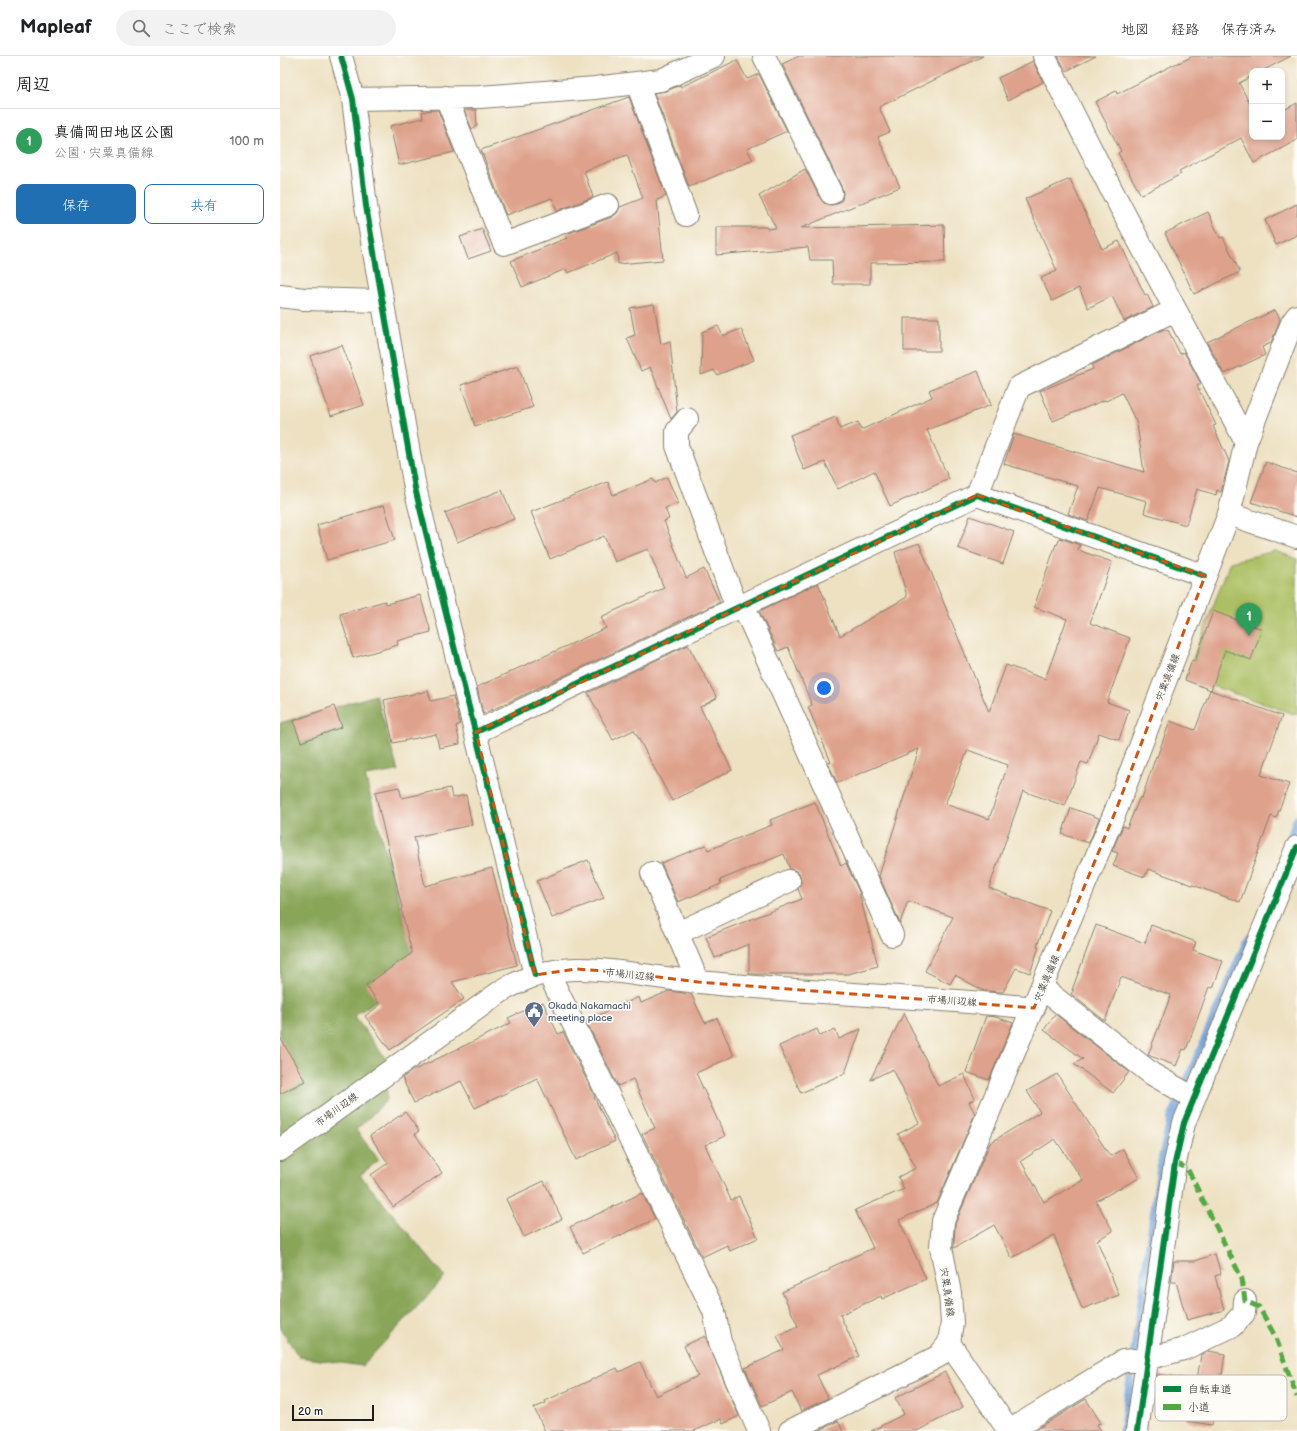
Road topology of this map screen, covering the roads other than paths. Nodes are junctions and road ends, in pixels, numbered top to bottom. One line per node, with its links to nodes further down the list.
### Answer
1 (341, 56): 7 (street)
2 (714, 56): 5 (street)
3 (764, 56): 8 (street)
4 (1044, 56): 13 (street)
5 (637, 83): 6 (street); 10 (street)
6 (446, 97): 7 (street); 9 (street)
7 (353, 99): 12 (street)
8 (831, 193)
9 (608, 205)
10 (686, 215)
11 (280, 296): 12 (street)
12 (382, 301): 22 (street)
13 (1175, 310): 16 (street); 17 (street)
14 (1297, 316): 16 (street, 宍粟真備線)
15 (687, 419): 21 (street)
16 (1246, 442): 18 (street, 宍粟真備線)
17 (977, 495): 20 (street); 21 (street)
18 (1229, 514): 19 (street); 20 (street, 宍粟真備線)
19 (1297, 537)
20 (1205, 576): 30 (street, 宍粟真備線)
21 (740, 606): 22 (street); 27 (street)
22 (476, 732): 28 (street)
23 (1297, 847): 32 (street)
24 (652, 873): 26 (street)
25 (789, 881): 26 (street)
26 (678, 933): 29 (street)
27 (892, 935)
28 (541, 973): 29 (street, 市場川辺線); 33 (street, 市場川辺線); 37 (street)
29 (698, 982): 31 (street, 市場川辺線)
30 (1042, 988): 31 (street, 宍粟真備線); 32 (street)
31 (1034, 1008): 35 (street, 宍粟真備線)
32 (1187, 1094): 36 (street)
33 (280, 1150)
34 (1245, 1300): 36 (street)
35 (949, 1343): 38 (street); 39 (street)
36 (1137, 1360): 39 (street); 40 (street)
37 (759, 1431)
38 (790, 1431)
39 (1009, 1431)
40 (1137, 1431)

